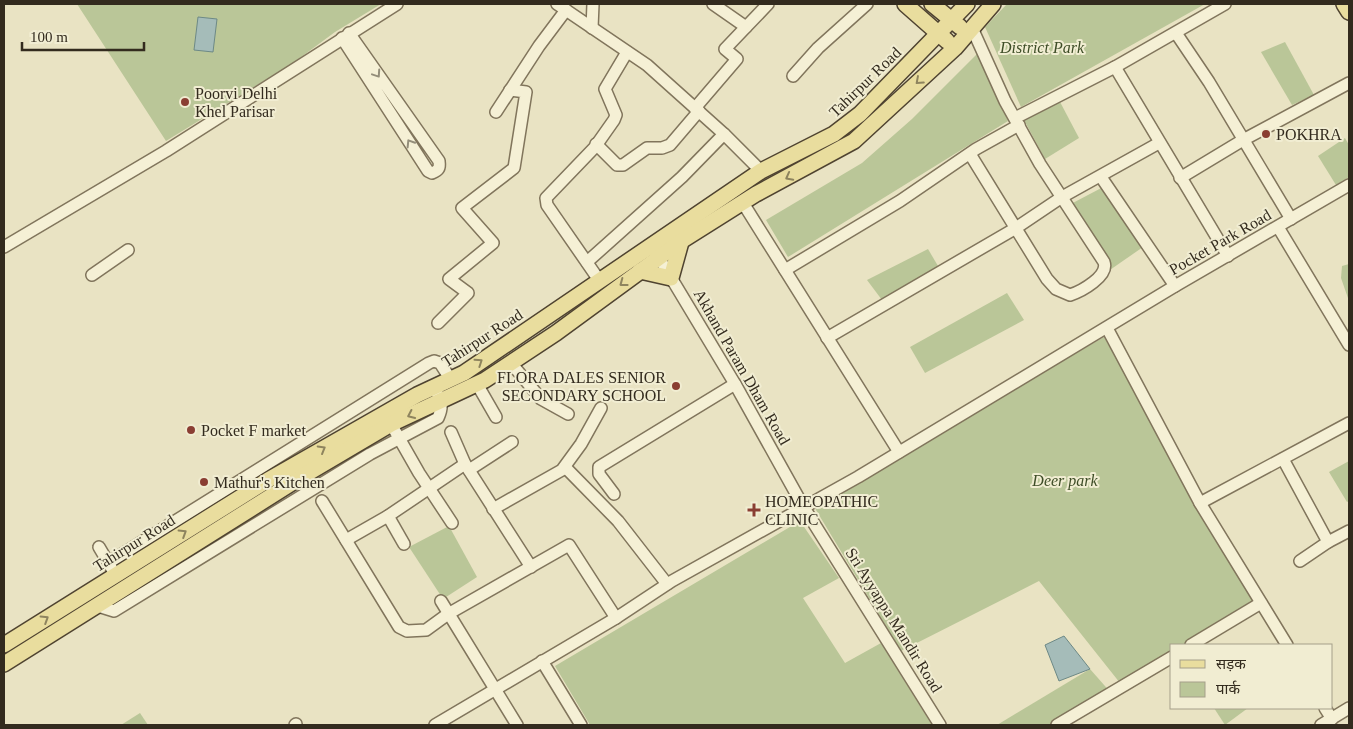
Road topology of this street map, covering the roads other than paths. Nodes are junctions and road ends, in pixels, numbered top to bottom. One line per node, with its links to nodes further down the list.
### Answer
1 (397, 4): 22 (street)
2 (593, 4): 18 (street)
3 (713, 4): 17 (street)
4 (768, 4): 17 (street)
5 (867, 4): 26 (street)
6 (905, 4): 21 (main road)
7 (932, 4): 16 (main road)
8 (940, 4): 9 (main road)
9 (944, 4)
10 (967, 4): 16 (main road, Tahirpur Road)
11 (993, 4): 19 (main road, Tahirpur Road)
12 (1225, 4): 20 (street)
13 (1344, 4): 15 (main road)
14 (562, 7): 18 (street); 28 (street)
15 (1349, 12)
16 (952, 21): 19 (main road); 21 (main road, Tahirpur Road)
17 (746, 27): 29 (street)
18 (592, 28): 24 (street)
19 (970, 30): 23 (main road, Tahirpur Road); 31 (street)
20 (1176, 33): 25 (street); 33 (street)
21 (939, 34): 23 (main road); 37 (main road, Tahirpur Road)
22 (346, 36): 22 (street, one-way to 22); 47 (street)
23 (955, 48): 42 (main road, Tahirpur Road, one-way to 42)
24 (627, 52): 29 (street); 35 (street)
25 (1115, 67): 31 (street); 34 (street)
26 (794, 76)
27 (1349, 83): 33 (street)
28 (510, 90): 30 (street); 58 (street)
29 (697, 110): 32 (street); 35 (street)
30 (496, 112)
31 (1017, 121): 36 (street); 41 (street)
32 (724, 134): 37 (street); 51 (street)
33 (1243, 140): 39 (street); 43 (street)
34 (1159, 143): 38 (street); 39 (street)
35 (596, 144): 51 (street)
36 (970, 154): 45 (street); 52 (street)
37 (761, 171): 49 (main road, Tahirpur Road)
38 (1101, 177): 41 (street); 57 (street)
39 (1180, 178): 50 (street)
40 (1348, 187): 43 (street, Pocket Park Road)
41 (1062, 197): 45 (street); 45 (street)
42 (743, 203): 46 (main road, Tahirpur Road); 52 (street)
43 (1291, 219): 44 (street, Pocket Park Road)
44 (1278, 227): 50 (street, Pocket Park Road); 61 (street)
45 (1016, 228): 60 (street)
46 (681, 242): 49 (main road, Tahirpur Road); 55 (main road)
47 (4, 247)
48 (128, 250): 54 (street)
49 (655, 251): 53 (main road, Tahirpur Road); 55 (street, Akhand Param Dham Road); 56 (main road, Tahirpur Road)
50 (1228, 256): 57 (street, Pocket Park Road)
51 (587, 262): 56 (street)
52 (785, 270): 60 (street)
53 (640, 271): 55 (main road); 62 (main road, Tahirpur Road, one-way to 62)
54 (92, 276)
55 (672, 278): 65 (street, Akhand Param Dham Road)
56 (599, 280): 63 (main road, Tahirpur Road, one-way to 56)
57 (1175, 286): 59 (street, Pocket Park Road)
58 (438, 323)
59 (1107, 328): 75 (street, Pocket Park Road); 82 (street)
60 (827, 338): 75 (street)
61 (1349, 346)
62 (511, 363): 64 (main road, Tahirpur Road); 68 (street)
63 (451, 380): 66 (main road, Tahirpur Road); 95 (street)
64 (477, 384): 66 (main road, Tahirpur Road); 69 (street)
65 (735, 384): 80 (street); 83 (street, Akhand Param Dham Road)
66 (438, 394): 71 (main road, Tahirpur Road, one-way to 71); 73 (street); 84 (main road, Tahirpur Road, one-way to 66)
67 (600, 408): 78 (street)
68 (568, 414)
69 (496, 417)
70 (1349, 423): 76 (street)
71 (391, 424): 73 (street); 84 (main road, Tahirpur Road)
72 (451, 432): 77 (street)
73 (399, 438): 79 (street); 96 (street)
74 (512, 442): 77 (street)
75 (899, 452): 83 (street, Pocket Park Road)
76 (1283, 459): 82 (street); 90 (street)
77 (467, 467): 79 (street); 85 (street)
78 (565, 467): 85 (street); 97 (street)
79 (430, 489): 86 (street); 87 (street)
80 (614, 494)
81 (322, 501): 89 (street)
82 (1200, 503): 100 (street)
83 (803, 506): 97 (street, Pocket Park Road); 117 (street, Sri Ayyappa Mandir Road)
84 (238, 508): 95 (main road, Tahirpur Road, one-way to 84); 96 (main road, Tahirpur Road)
85 (494, 509): 94 (street)
86 (388, 516): 89 (street); 91 (street)
87 (452, 523)
88 (1349, 531): 90 (street)
89 (346, 540): 102 (street)
90 (1328, 542): 93 (street)
91 (404, 544)
92 (99, 547): 95 (street)
93 (1300, 561)
94 (531, 566): 102 (street); 103 (street)
95 (112, 569): 98 (street); 106 (main road, Tahirpur Road, one-way to 95)
96 (153, 579): 98 (main road, Tahirpur Road); 101 (street)
97 (667, 584): 103 (street, Pocket Park Road)
98 (124, 590): 101 (main road, Tahirpur Road)
99 (441, 601): 102 (street)
100 (1261, 603): 104 (street); 105 (street)
101 (98, 606): 109 (main road, Tahirpur Road)
102 (448, 614): 110 (street)
103 (616, 618): 108 (street, Pocket Park Road)
104 (1193, 644)
105 (1286, 644)
106 (4, 645)
107 (1170, 658): 118 (street)
108 (542, 661): 110 (street, Pocket Park Road); 116 (street)
109 (4, 664)
110 (496, 689): 114 (street, Pocket Park Road); 115 (street)
111 (1349, 708): 113 (street)
112 (1326, 709): 113 (street)
113 (1332, 719): 119 (street)
114 (435, 725)
115 (517, 725)
116 (582, 725)
117 (940, 725)
118 (1057, 725)
119 (1320, 725)

